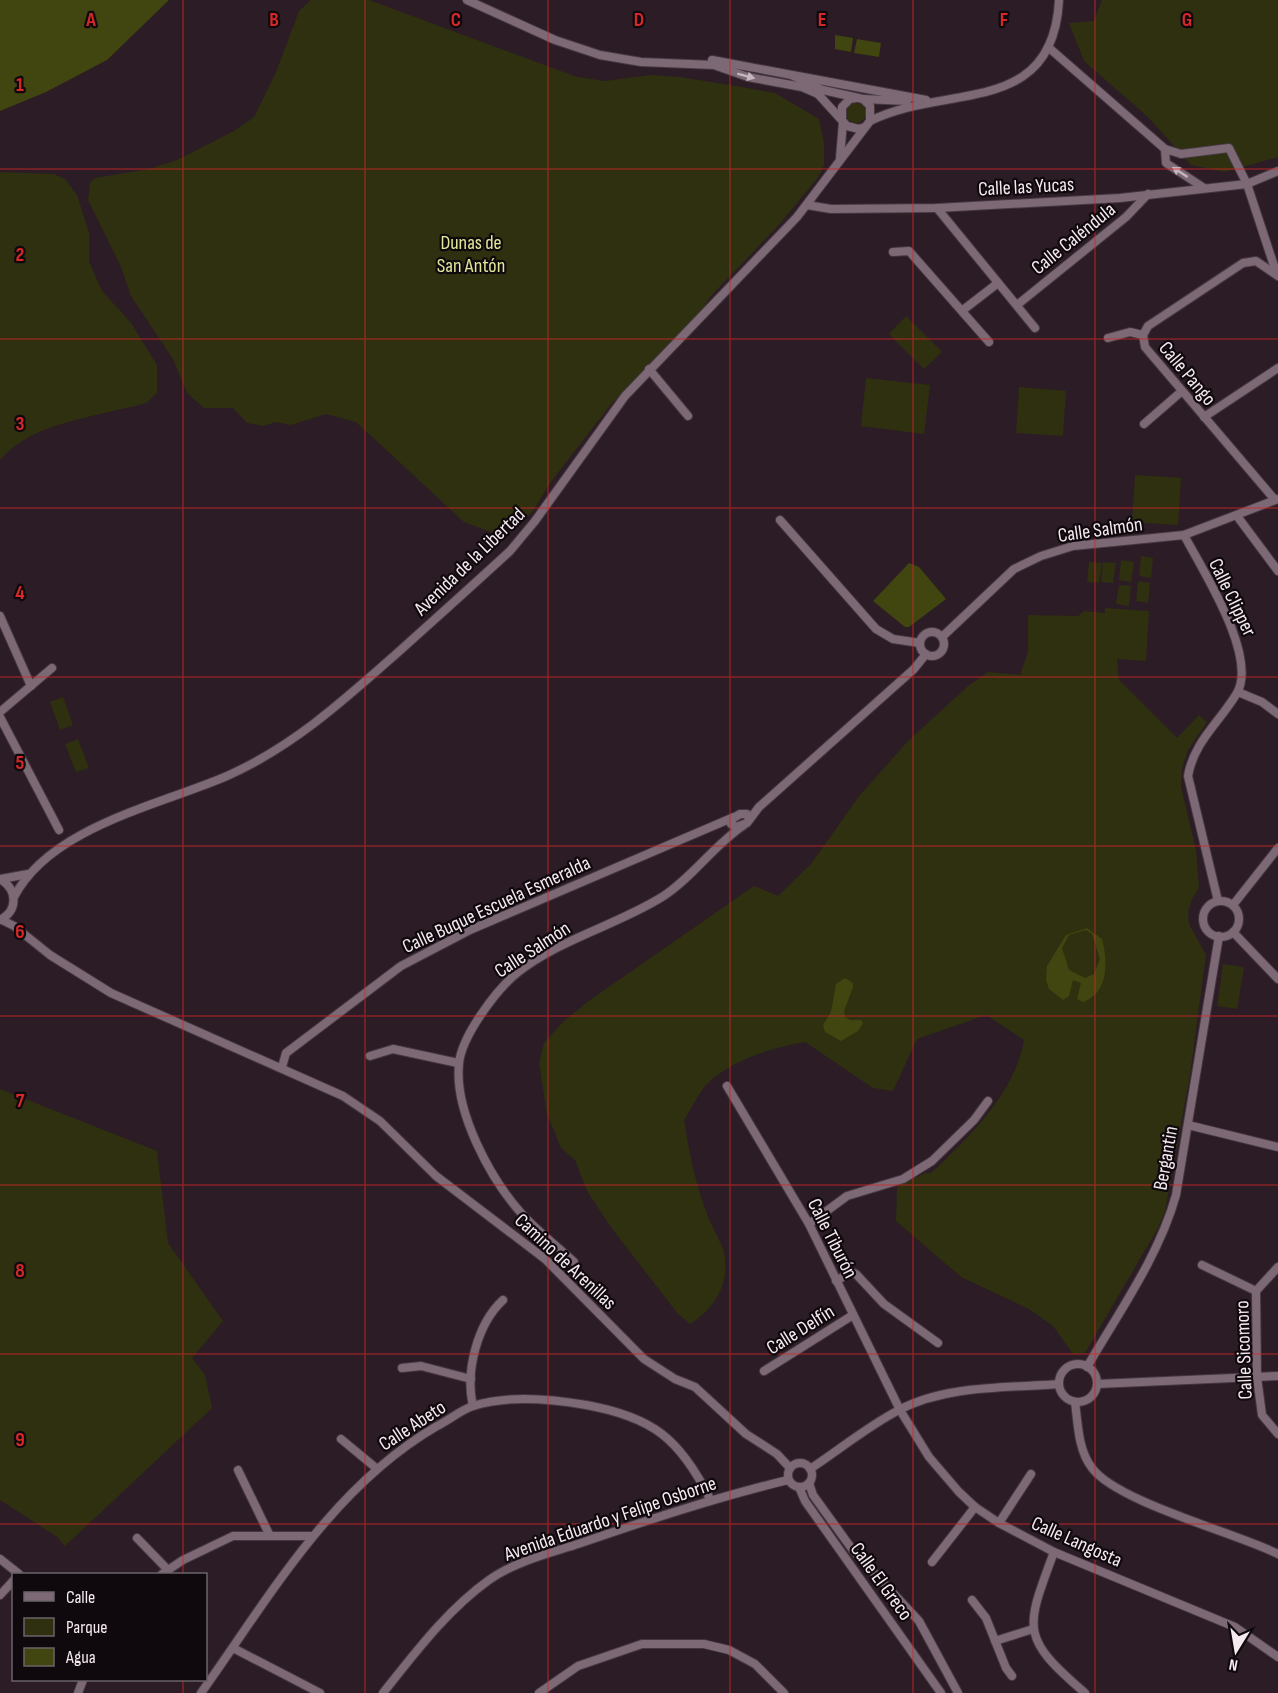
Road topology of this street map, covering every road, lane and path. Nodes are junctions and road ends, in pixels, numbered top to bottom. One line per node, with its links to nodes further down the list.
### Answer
1 (467, 0): 4 (street)
2 (1059, 0): 3 (street)
3 (1048, 47): 8 (street); 11 (street)
4 (689, 62): 5 (street); 9 (street, one-way to 9)
5 (793, 76): 6 (street); 7 (street)
6 (860, 99): 7 (street); 9 (street); 10 (street)
7 (919, 99): 8 (street)
8 (933, 100): 10 (street)
9 (842, 120): 10 (street); 12 (street)
10 (867, 124): 12 (street, Avenida de la Libertad)
11 (1165, 149): 14 (street); 15 (street, one-way to 11)
12 (840, 158): 17 (street, Avenida de la Libertad)
13 (1278, 171): 14 (street, Calle las Yucas)
14 (1247, 184): 15 (street, Calle las Yucas); 20 (street)
15 (1206, 189): 16 (street, Calle las Yucas)
16 (1148, 194): 18 (street, Calle las Yucas); 22 (street, Calle Caléndula)
17 (807, 205): 18 (street, Calle las Yucas); 29 (street, Avenida de la Libertad)
18 (937, 207): 21 (street)
19 (893, 252): 23 (street)
20 (1277, 275): 25 (street, Calle Pango)
21 (998, 283): 22 (street); 23 (street)
22 (1017, 305): 24 (street)
23 (963, 310): 27 (street)
24 (1035, 328)
25 (1143, 335): 26 (street); 30 (street, Calle Pango)
26 (1108, 338)
27 (989, 342)
28 (1278, 368): 32 (street)
29 (649, 369): 31 (street); 55 (street, Avenida de la Libertad)
30 (1182, 391): 32 (street, Calle Pango); 33 (street)
31 (688, 416)
32 (1204, 417): 34 (street, Calle Pango)
33 (1144, 424)
34 (1276, 499): 35 (street)
35 (1236, 516): 37 (street); 38 (street)
36 (780, 520): 41 (street)
37 (1184, 535): 40 (street, Calle Salmón); 45 (street, Calle Clipper)
38 (1278, 571)
39 (0, 615): 44 (street)
40 (942, 637): 41 (street); 42 (street)
41 (920, 643): 42 (street)
42 (926, 654): 49 (street)
43 (52, 668): 44 (street)
44 (31, 686): 46 (street)
45 (1238, 692): 47 (street); 58 (street, Calle Clipper)
46 (0, 712)
47 (1278, 714)
48 (0, 717): 52 (street)
49 (759, 807): 50 (street, Calle Buque Escuela Esmeralda); 51 (street, Calle Salmón)
50 (734, 819): 51 (street); 51 (street); 53 (street); 66 (street, Calle Buque Escuela Esmeralda)
51 (746, 822): 53 (street, Calle Salmón)
52 (59, 830)
53 (728, 836): 65 (street, Calle Salmón)
54 (1278, 848): 59 (street)
55 (29, 874): 56 (street, Avenida de la Libertad); 57 (street, Avenida de la Libertad)
56 (0, 879): 57 (street)
57 (14, 897): 60 (street, Avenida de la Libertad)
58 (1218, 901): 59 (street); 62 (street)
59 (1233, 905): 61 (street)
60 (3, 918): 66 (street, Camino de Arenillas)
61 (1233, 932): 62 (street); 63 (street)
62 (1219, 936): 69 (street, Bergantin)
63 (1278, 979)
64 (370, 1056): 65 (street)
65 (458, 1063): 72 (street)
66 (282, 1067): 94 (street, Camino de Arenillas)
67 (728, 1086): 71 (street, Calle Tiburón)
68 (988, 1101): 71 (street)
69 (1188, 1125): 70 (street); 80 (street, Bergantin)
70 (1278, 1147)
71 (809, 1224): 75 (street, Calle Tiburón)
72 (574, 1262)
73 (1202, 1265): 76 (street)
74 (1278, 1267): 76 (street, Calle Sicomoro)
75 (836, 1281): 78 (street, Calle Tiburón); 79 (street)
76 (1257, 1291): 84 (street, Calle Sicomoro)
77 (503, 1300): 85 (street)
78 (853, 1315): 82 (street, Calle Delfín); 90 (street, Calle Tiburón)
79 (938, 1343)
80 (1087, 1367): 86 (street); 87 (street)
81 (402, 1368): 85 (street)
82 (764, 1371)
83 (1278, 1376): 84 (street)
84 (1257, 1377): 87 (street); 91 (street, Calle Sicomoro)
85 (471, 1379): 89 (street)
86 (1059, 1384): 88 (street); 90 (street)
87 (1097, 1384): 88 (street)
88 (1075, 1402): 108 (street)
89 (473, 1406): 93 (street, Calle Abeto); 101 (street, Calle Abeto)
90 (900, 1410): 95 (street); 102 (street, Calle Langosta)
91 (1278, 1434)
92 (341, 1439): 93 (street)
93 (376, 1468): 105 (street, Calle Abeto)
94 (790, 1468): 95 (street); 98 (street)
95 (810, 1469): 99 (street)
96 (238, 1470): 104 (street)
97 (1031, 1474): 103 (street)
98 (789, 1480): 100 (street); 101 (street, Avenida Eduardo y Felipe Osborne)
99 (809, 1483): 100 (street); 127 (street)
100 (799, 1487): 126 (street, Calle El Greco)
101 (710, 1499): 123 (street, Avenida Eduardo y Felipe Osborne)
102 (975, 1508): 103 (street, Calle Langosta); 110 (street)
103 (999, 1523): 107 (street, Calle Langosta)
104 (269, 1534): 105 (street); 111 (street)
105 (312, 1536): 118 (street, Calle Abeto)
106 (137, 1538): 111 (street)
107 (1054, 1552): 116 (street); 119 (street, Calle Langosta)
108 (1278, 1554)
109 (0, 1559): 112 (street)
110 (932, 1562)
111 (165, 1572)
112 (18, 1573)
113 (12, 1582): 114 (street)
114 (0, 1595)
115 (972, 1600): 117 (street)
116 (1033, 1629): 117 (street); 128 (street)
117 (995, 1641): 120 (street)
118 (233, 1648): 121 (street, Calle Abeto); 122 (street)
119 (1278, 1656)
120 (1012, 1676)
121 (201, 1693)
122 (320, 1693)
123 (383, 1693)
124 (539, 1693): 125 (street)
125 (784, 1693)
126 (941, 1693)
127 (958, 1693)
128 (1085, 1693)

